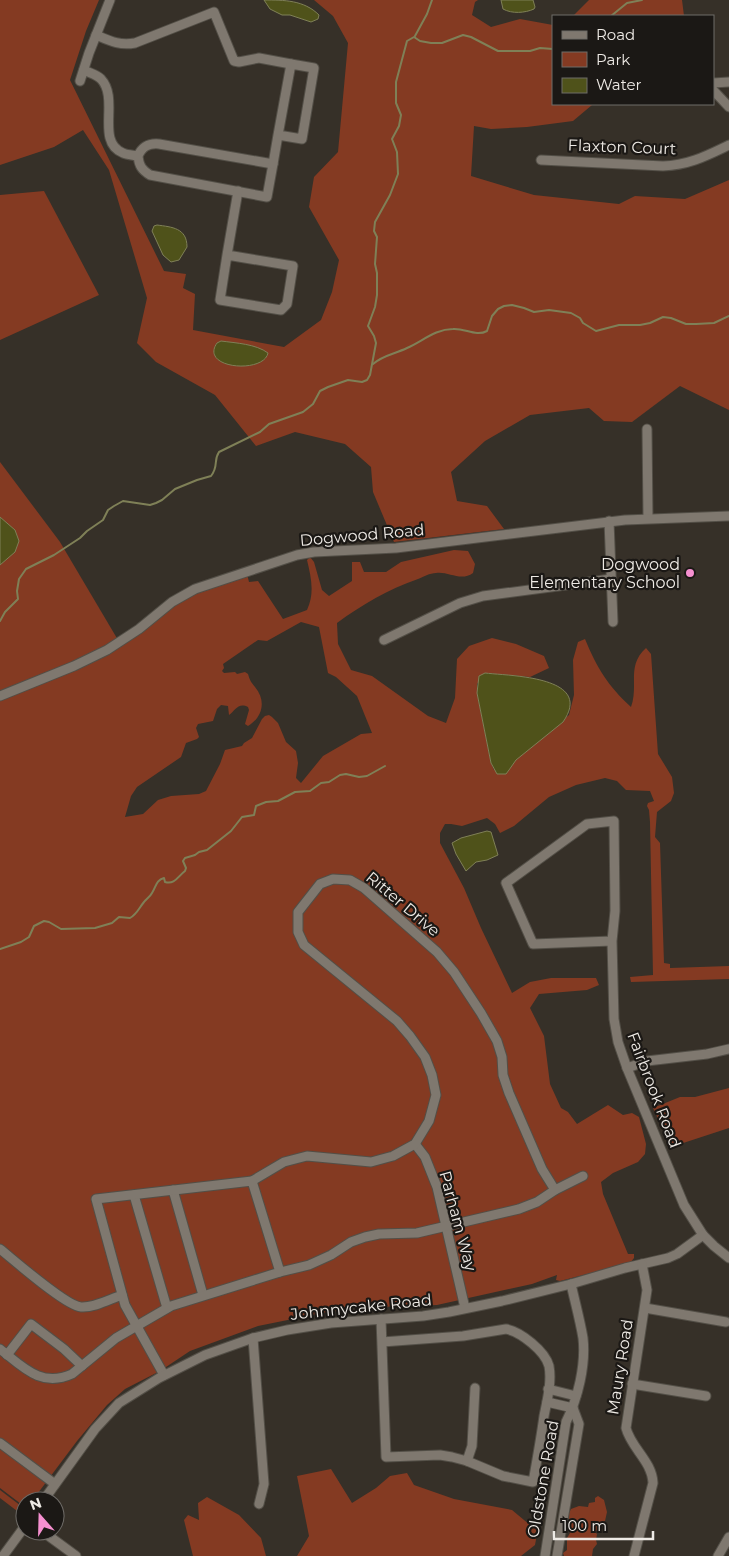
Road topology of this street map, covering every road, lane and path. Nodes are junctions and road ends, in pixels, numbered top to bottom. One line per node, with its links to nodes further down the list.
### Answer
1 (110, 0): 2 (street)
2 (96, 35): 3 (street); 4 (street)
3 (291, 64): 10 (street); 10 (street)
4 (84, 70): 5 (street); 12 (street)
5 (80, 81)
6 (729, 82): 7 (street)
7 (714, 83)
8 (714, 91): 9 (street)
9 (729, 107)
10 (278, 134): 14 (street)
11 (729, 145): 13 (street, Flaxton Court)
12 (138, 156): 14 (street); 15 (street)
13 (541, 160)
14 (273, 164): 15 (street)
15 (238, 192): 16 (street)
16 (227, 255): 16 (street)
17 (646, 429): 19 (street)
18 (729, 516): 19 (street, Dogwood Road)
19 (648, 518): 20 (street, Dogwood Road)
20 (609, 521): 21 (street); 24 (street, Dogwood Road)
21 (611, 579): 22 (street); 23 (street)
22 (613, 622)
23 (384, 640)
24 (0, 696)
25 (612, 941): 25 (street, Fairbrook Road); 27 (street, Fairbrook Road)
26 (729, 1049): 27 (street)
27 (627, 1068): 35 (street, Fairbrook Road)
28 (415, 1144): 30 (street); 32 (street, Ritter Drive); 34 (street, Parham Way)
29 (583, 1176): 32 (street)
30 (252, 1181): 31 (street); 39 (street)
31 (173, 1190): 33 (street); 42 (street)
32 (555, 1190): 34 (street)
33 (134, 1195): 41 (street); 43 (street)
34 (446, 1227): 39 (street); 44 (street, Parham Way)
35 (703, 1235): 37 (street, Fairbrook Road); 38 (street, Johnnycake Road)
36 (0, 1250): 41 (street)
37 (729, 1258)
38 (642, 1264): 40 (street, Johnnycake Road); 45 (street, Maury Road)
39 (280, 1272): 42 (street)
40 (571, 1284): 44 (street, Johnnycake Road); 57 (street, Oldstone Road)
41 (122, 1294): 48 (street)
42 (203, 1295): 43 (street)
43 (167, 1308): 48 (street)
44 (465, 1308): 46 (street, Johnnycake Road)
45 (645, 1308): 47 (street); 54 (street, Maury Road)
46 (381, 1319): 49 (street, Johnnycake Road); 50 (street)
47 (726, 1322)
48 (137, 1327): 52 (street); 53 (street)
49 (254, 1338): 53 (street, Johnnycake Road); 65 (street)
50 (382, 1342): 56 (street); 62 (street)
51 (3, 1352): 52 (street); 52 (street)
52 (82, 1366)
53 (164, 1375): 63 (street, Johnnycake Road)
54 (632, 1384): 58 (street); 73 (street, Maury Road)
55 (476, 1388): 62 (street)
56 (548, 1389): 57 (street); 59 (street)
57 (576, 1396): 60 (street, Oldstone Road)
58 (706, 1396)
59 (547, 1402): 60 (street); 62 (street)
60 (573, 1408): 71 (street, Oldstone Road); 72 (street, Oldstone Road)
61 (0, 1443): 63 (street)
62 (467, 1461)
63 (55, 1484): 64 (street, Johnnycake Road)
64 (50, 1491)
65 (258, 1504)
66 (729, 1537): 74 (street)
67 (15, 1540): 69 (street)
68 (56, 1541): 70 (street)
69 (3, 1556)
70 (76, 1556)
71 (545, 1556)
72 (557, 1556)
73 (634, 1556)
74 (718, 1556)

